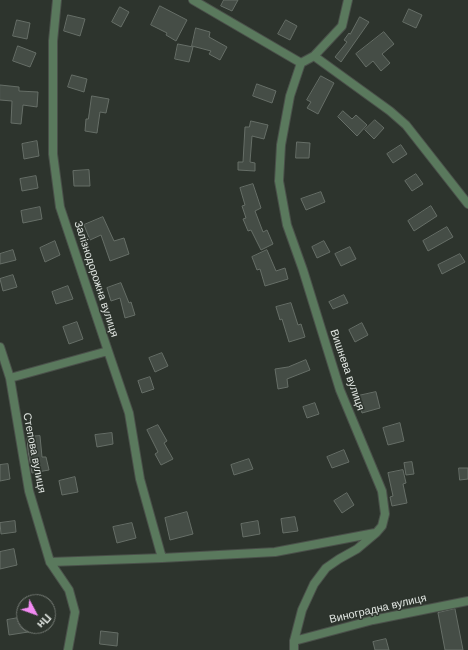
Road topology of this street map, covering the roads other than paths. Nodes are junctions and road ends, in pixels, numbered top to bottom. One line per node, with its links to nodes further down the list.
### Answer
1 (57, 0): 8 (street, Залізнодорожна вулиця)
2 (192, 0): 5 (street)
3 (348, 0): 4 (street)
4 (314, 56): 5 (street); 6 (street)
5 (301, 63): 10 (street, Вишнева вулиця)
6 (468, 204)
7 (0, 347): 9 (street, Степова вулиця)
8 (108, 351): 9 (street); 11 (street, Залізнодорожна вулиця)
9 (10, 378): 12 (street, Степова вулиця)
10 (376, 533): 11 (street); 14 (street, Вишнева вулиця)
11 (162, 558): 12 (street)
12 (50, 562): 15 (street)
13 (468, 600): 14 (street, Виноградна вулиця)
14 (294, 640): 16 (street, Вишнева вулиця)
15 (68, 650)
16 (294, 650)

